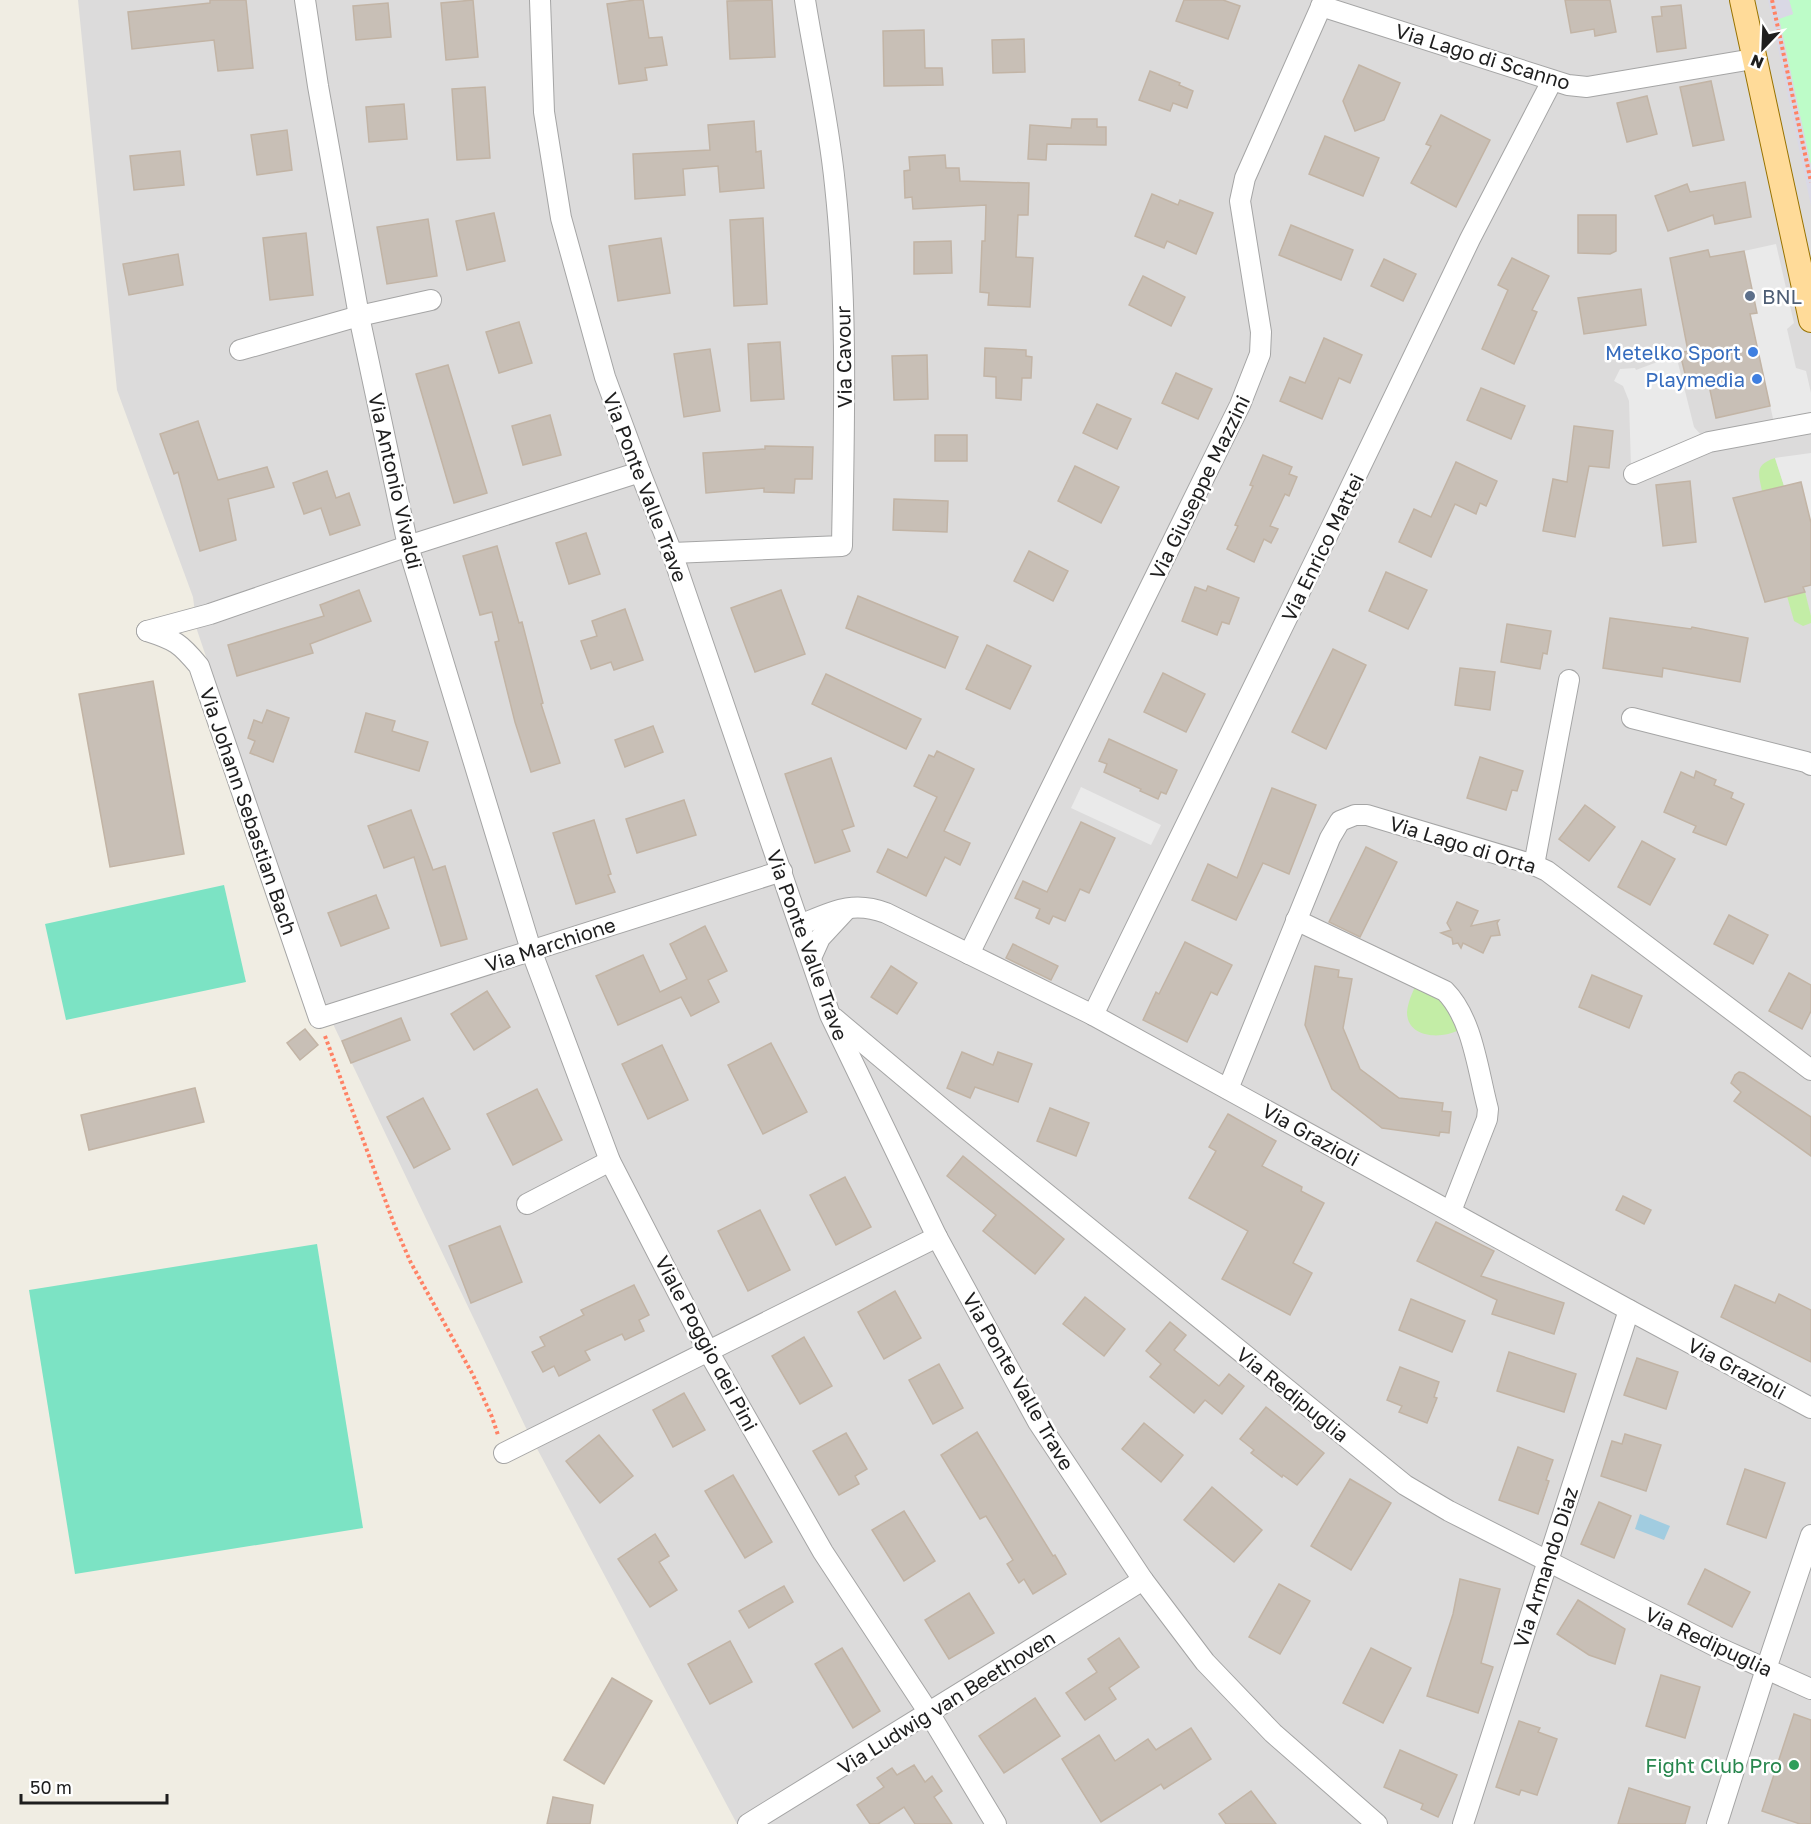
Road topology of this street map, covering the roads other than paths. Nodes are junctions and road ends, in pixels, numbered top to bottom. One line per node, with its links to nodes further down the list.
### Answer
1 (305, 0): 10 (street, Via Antonio Vivaldi)
2 (540, 0): 14 (street, Via Ponte Valle Trave)
3 (805, 0): 17 (street, Via Cavour)
4 (1742, 0): 6 (main road)
5 (1322, 3): 7 (street, Via Lago di Scanno); 27 (street, Via Giuseppe Mazzini)
6 (1753, 59): 7 (street, Via Lago di Scanno); 8 (main road)
7 (1552, 81): 30 (street, Via Enrico Mattei)
8 (1804, 255): 11 (main road)
9 (431, 300): 10 (street)
10 (359, 316): 12 (street); 16 (street, Via Antonio Vivaldi)
11 (1811, 320)
12 (240, 350)
13 (1811, 423): 15 (street)
14 (640, 472): 16 (street); 17 (street, Via Ponte Valle Trave)
15 (1634, 474)
16 (408, 546): 26 (street, Via Antonio Vivaldi); 31 (street, Via Johann Sebastian Bach)
17 (672, 553): 22 (street, Via Ponte Valle Trave)
18 (1569, 680): 21 (street)
19 (1632, 718): 20 (street)
20 (1811, 765)
21 (1534, 865): 24 (street, Via Lago di Orta); 32 (street, Via Lago di Orta)
22 (782, 871): 25 (street, Via Ponte Valle Trave); 26 (street, Via Marchione)
23 (851, 906): 25 (street, Via Grazioli); 27 (street, Via Grazioli); 28 (street)
24 (1296, 920): 33 (street, Via Lago di Orta); 36 (street)
25 (800, 925): 28 (street, Via Ponte Valle Trave)
26 (531, 950): 31 (street, Via Marchione); 34 (street, Viale Poggio dei Pini)
27 (969, 954): 30 (street, Via Grazioli)
28 (811, 958): 29 (street, Via Ponte Valle Trave)
29 (830, 1015): 37 (street, Via Ponte Valle Trave); 43 (street, Via Redipuglia)
30 (1093, 1015): 33 (street, Via Grazioli)
31 (319, 1018)
32 (1811, 1070)
33 (1228, 1089): 36 (street, Via Grazioli)
34 (610, 1161): 35 (street); 39 (street, Viale Poggio dei Pini)
35 (527, 1204)
36 (1451, 1211): 38 (street, Via Grazioli)
37 (938, 1237): 39 (street); 44 (street, Via Ponte Valle Trave)
38 (1629, 1310): 40 (street, Via Grazioli); 43 (street, Via Armando Diaz)
39 (708, 1351): 41 (street); 47 (street, Viale Poggio dei Pini)
40 (1811, 1408)
41 (504, 1453)
42 (1811, 1535): 45 (street)
43 (1547, 1562): 45 (street, Via Redipuglia); 51 (street, Via Armando Diaz)
44 (1143, 1580): 47 (street, Via Ludwig van Beethoven); 50 (street, Via Ponte Valle Trave)
45 (1766, 1669): 46 (street, Via Redipuglia); 52 (street)
46 (1811, 1689)
47 (929, 1713): 48 (street, Via Ludwig van Beethoven); 49 (street, Viale Poggio dei Pini)
48 (748, 1824)
49 (996, 1824)
50 (1377, 1824)
51 (1462, 1824)
52 (1717, 1824)

